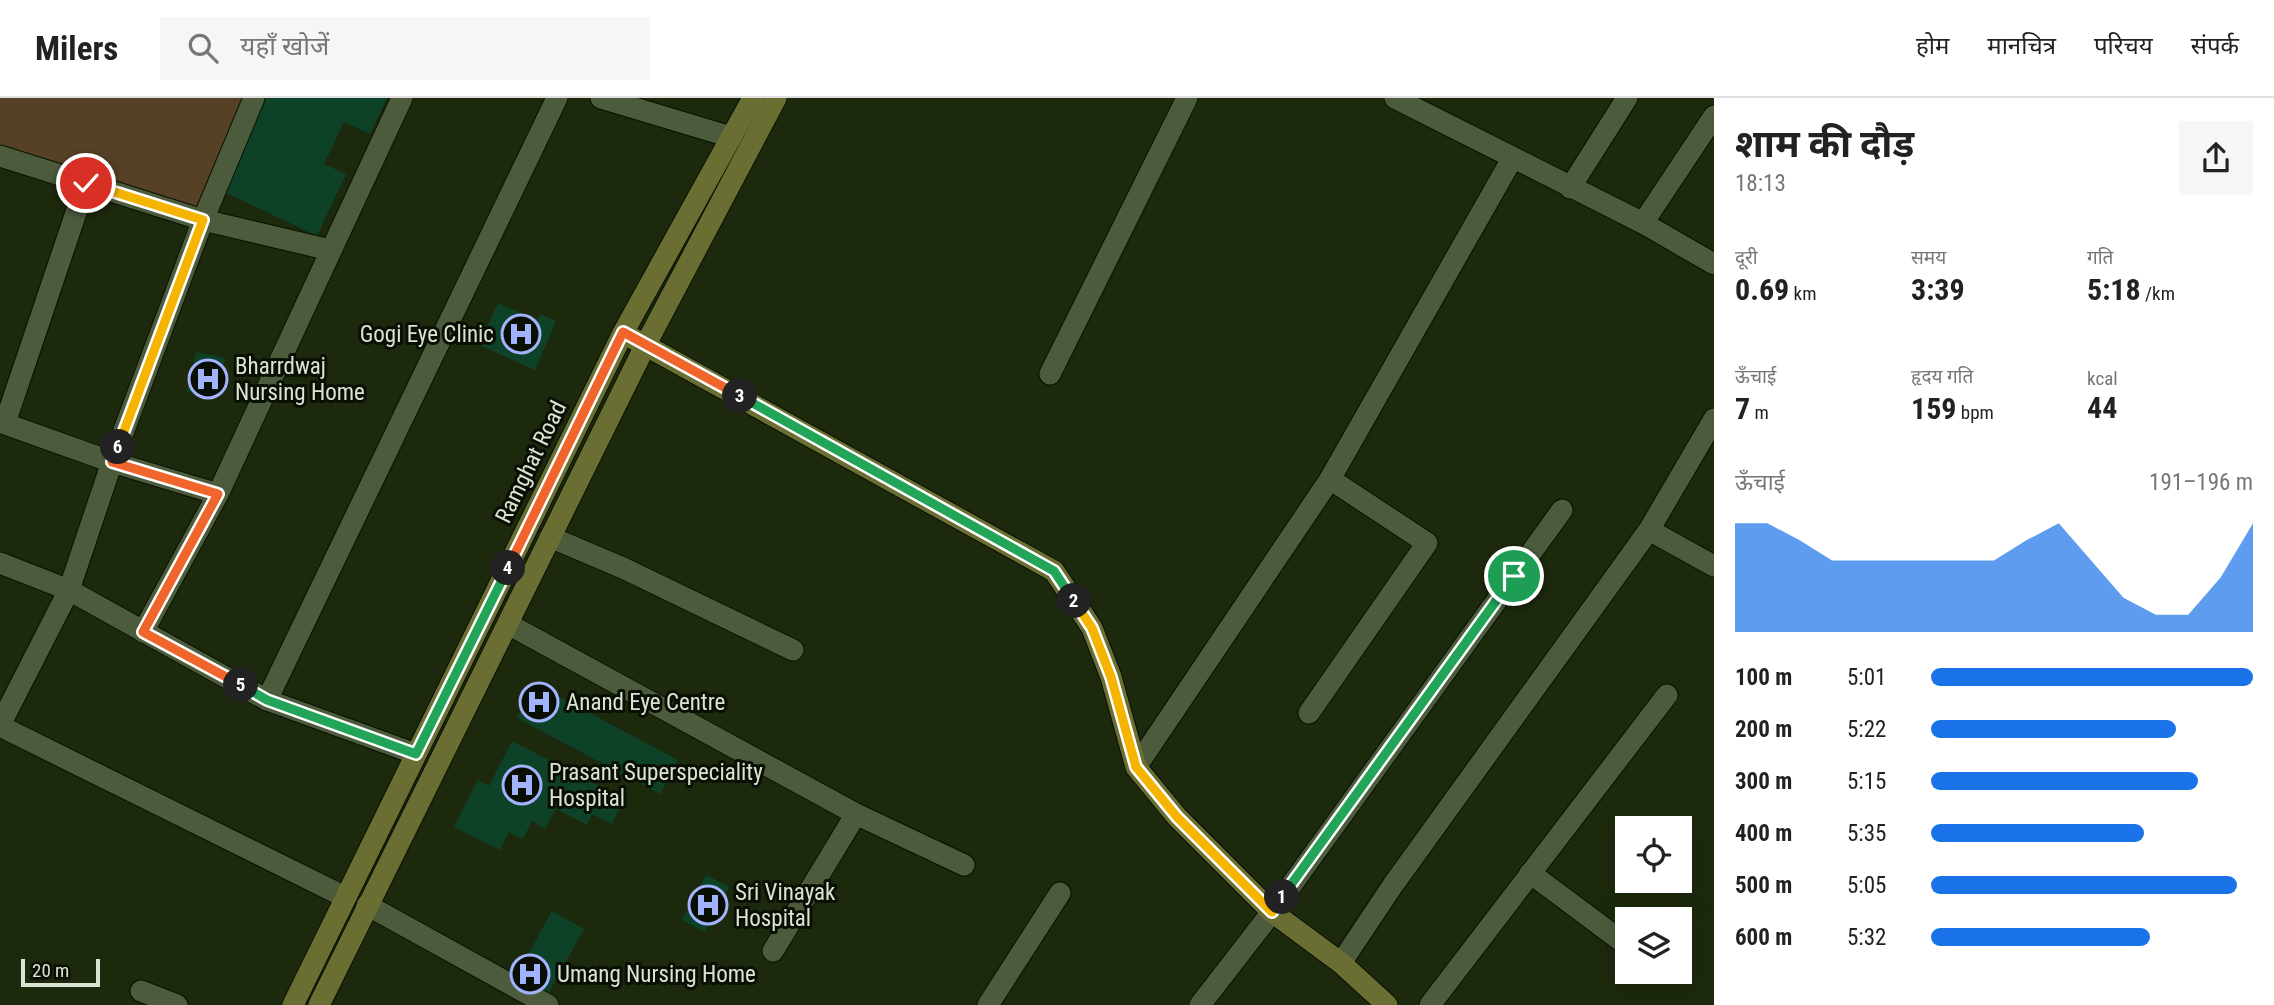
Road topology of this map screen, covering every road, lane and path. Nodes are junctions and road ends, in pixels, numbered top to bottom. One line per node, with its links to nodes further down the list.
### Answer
1 (254, 98): 16 (street)
2 (402, 98): 18 (street)
3 (557, 98): 38 (street)
4 (601, 98): 11 (street)
5 (752, 98): 11 (main road, Ramghat Road)
6 (776, 98): 21 (main road)
7 (1186, 98): 22 (street)
8 (1395, 98): 13 (street)
9 (1628, 98): 15 (street)
10 (1714, 116): 17 (street)
11 (731, 137): 20 (main road, Ramghat Road)
12 (0, 156): 14 (street)
13 (1512, 159): 15 (street); 26 (street)
14 (86, 183): 16 (street); 24 (street)
15 (1570, 188): 17 (street)
16 (203, 220): 18 (street); 25 (street)
17 (1643, 223): 19 (street)
18 (330, 250): 27 (street)
19 (1714, 264)
20 (623, 332): 21 (main road); 41 (main road, Ramghat Road)
21 (646, 344): 30 (main road); 42 (main road)
22 (1050, 374)
23 (1714, 419): 29 (street)
24 (3, 423): 25 (street)
25 (112, 462): 27 (street); 33 (street)
26 (1330, 479): 39 (street); 42 (street)
27 (218, 494): 35 (street)
28 (1563, 510): 49 (street)
29 (1649, 530): 32 (street); 52 (street)
30 (550, 537): 34 (main road); 36 (street)
31 (0, 563): 33 (street)
32 (1714, 566)
33 (69, 590): 35 (street); 40 (street)
34 (509, 624): 43 (street); 48 (main road)
35 (143, 632): 38 (street)
36 (793, 650)
37 (1668, 695): 45 (street)
38 (267, 700): 41 (street)
39 (1309, 713)
40 (0, 725): 47 (street)
41 (416, 754): 47 (main road, Ramghat Road)
42 (1136, 767): 49 (main road)
43 (856, 814): 44 (street); 51 (street)
44 (964, 865)
45 (1530, 873): 50 (street); 61 (street)
46 (1060, 893): 59 (street)
47 (345, 897): 56 (main road, Ramghat Road)
48 (367, 905): 57 (main road); 58 (street)
49 (1272, 912): 52 (main road); 60 (street)
50 (1615, 936)
51 (773, 951)
52 (1340, 963): 54 (main road)
53 (141, 991): 55 (street)
54 (1384, 1004)
55 (177, 1005)
56 (293, 1005)
57 (318, 1005)
58 (548, 1005)
59 (988, 1005)
60 (1200, 1005)
61 (1430, 1005)

